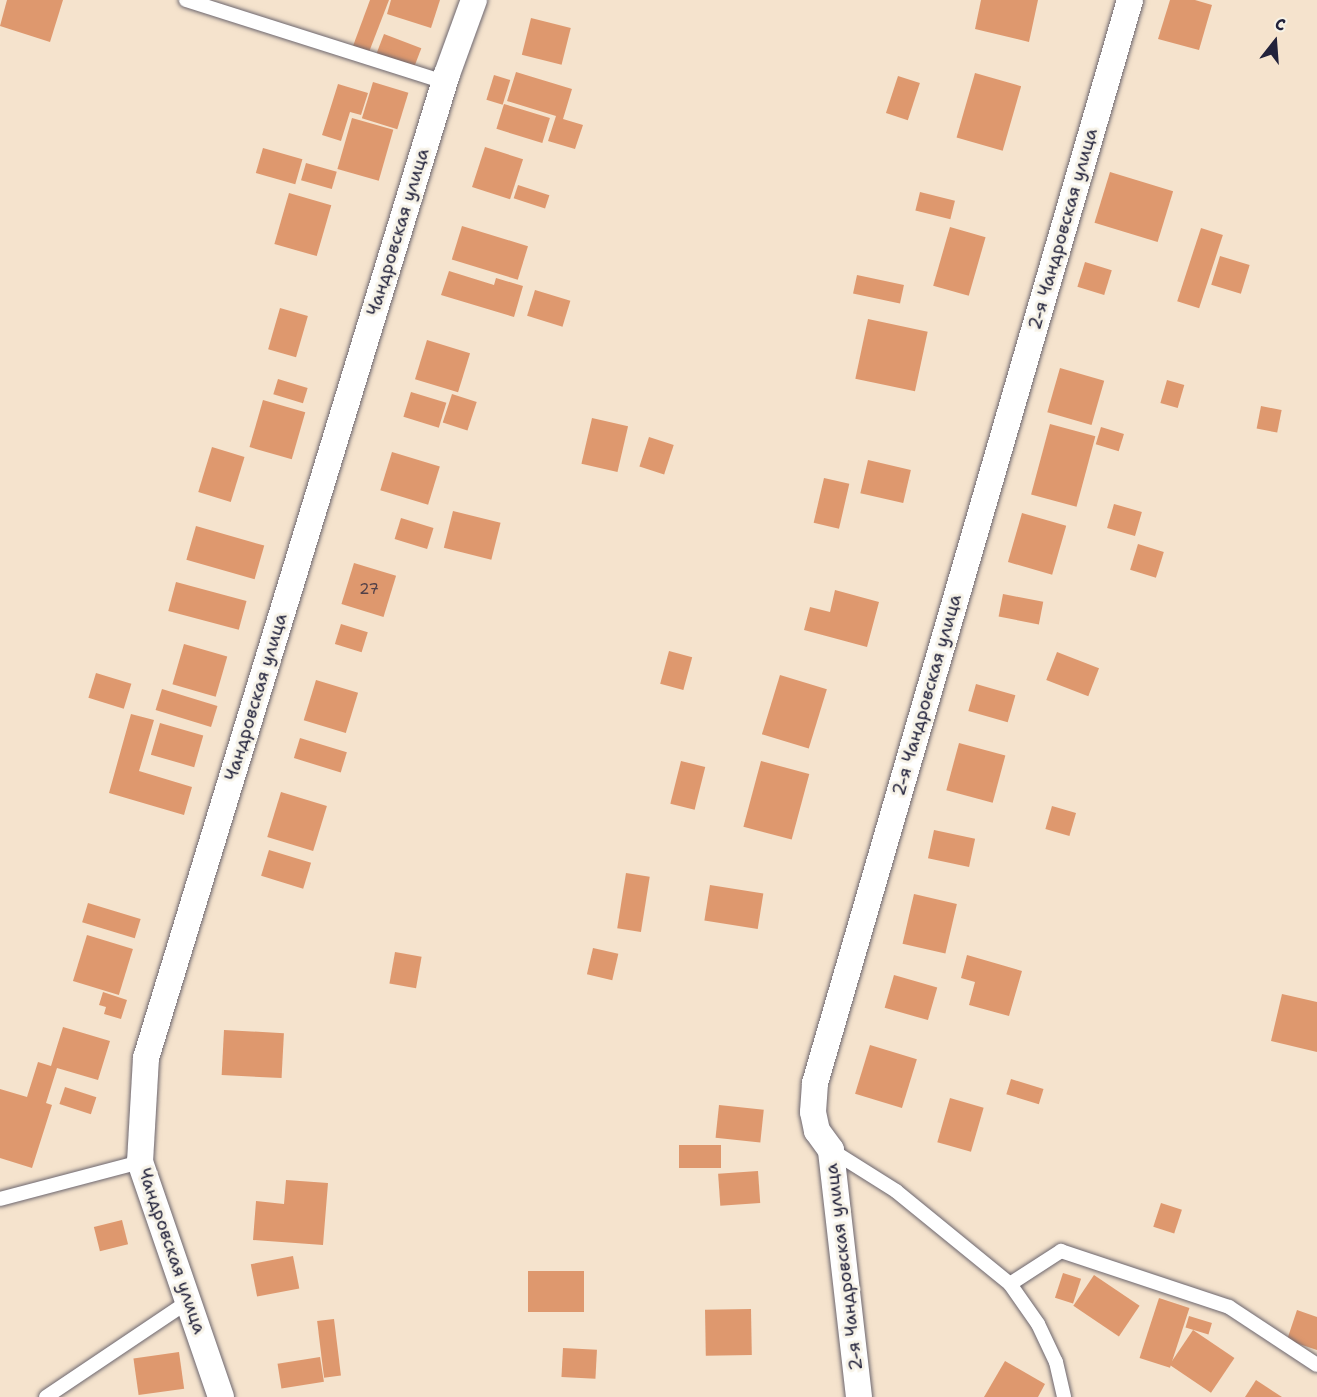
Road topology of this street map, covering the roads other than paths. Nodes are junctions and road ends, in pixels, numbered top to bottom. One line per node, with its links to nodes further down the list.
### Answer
1 (186, 0): 4 (lane)
2 (474, 0): 4 (street, Чандровская улица)
3 (1130, 0): 5 (street, 2-я Чандровская улица)
4 (444, 82): 6 (street, Чандровская улица)
5 (831, 1150): 8 (lane); 13 (street, 2-я Чандровская улица)
6 (140, 1162): 7 (lane); 9 (street, Чандровская улица)
7 (0, 1199)
8 (1010, 1284): 10 (lane); 14 (lane)
9 (189, 1301): 11 (lane); 12 (street, Чандровская улица)
10 (1317, 1365)
11 (46, 1397)
12 (221, 1397)
13 (859, 1397)
14 (1064, 1397)

